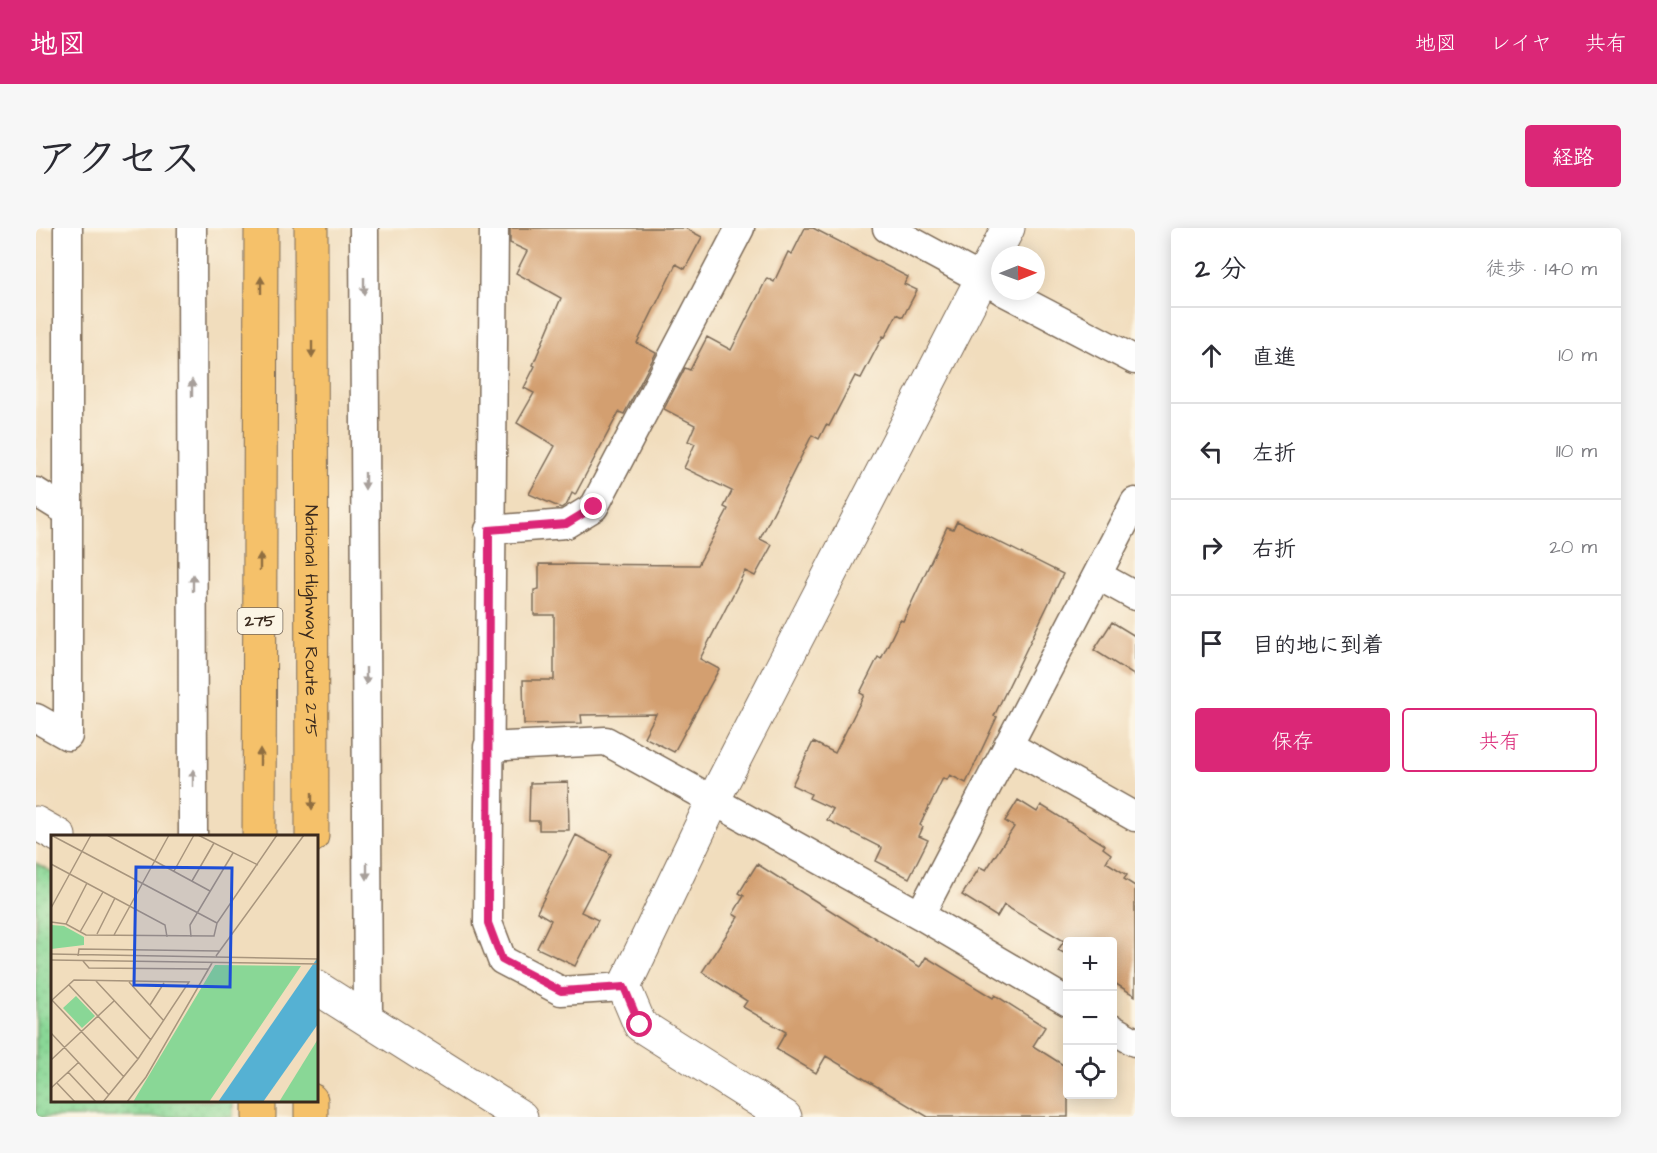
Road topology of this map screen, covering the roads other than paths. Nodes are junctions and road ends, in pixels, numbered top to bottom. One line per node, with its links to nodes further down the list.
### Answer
1 (68, 228): 17 (street)
2 (192, 228): 28 (street, one-way to 2)
3 (261, 228): 29 (highway, 275, one-way to 3)
4 (311, 228): 30 (highway, National Highway Route 275, one-way to 30)
5 (364, 228): 35 (street, one-way to 35)
6 (494, 228): 18 (street)
7 (740, 228): 18 (street)
8 (887, 228): 11 (street)
9 (1008, 228): 10 (street)
10 (1004, 246)
11 (991, 285)
12 (991, 294): 24 (street)
13 (1020, 300): 14 (street)
14 (1135, 360)
15 (36, 492): 17 (street)
16 (1135, 502): 19 (street)
17 (68, 512): 21 (street)
18 (489, 530): 23 (street)
19 (1097, 575): 20 (street); 22 (street)
20 (1135, 596)
21 (36, 718)
22 (1008, 745): 25 (street); 31 (street)
23 (488, 747): 24 (street); 32 (street)
24 (714, 799): 31 (street); 32 (street)
25 (1135, 817)
26 (36, 823): 27 (street)
27 (56, 835)
28 (193, 835)
29 (260, 835)
30 (312, 835)
31 (920, 915): 34 (street)
32 (624, 987): 39 (street)
33 (318, 988): 35 (street)
34 (1063, 999)
35 (368, 1018): 38 (street)
36 (1117, 1031): 37 (street)
37 (1135, 1042)
38 (521, 1117)
39 (785, 1117)

